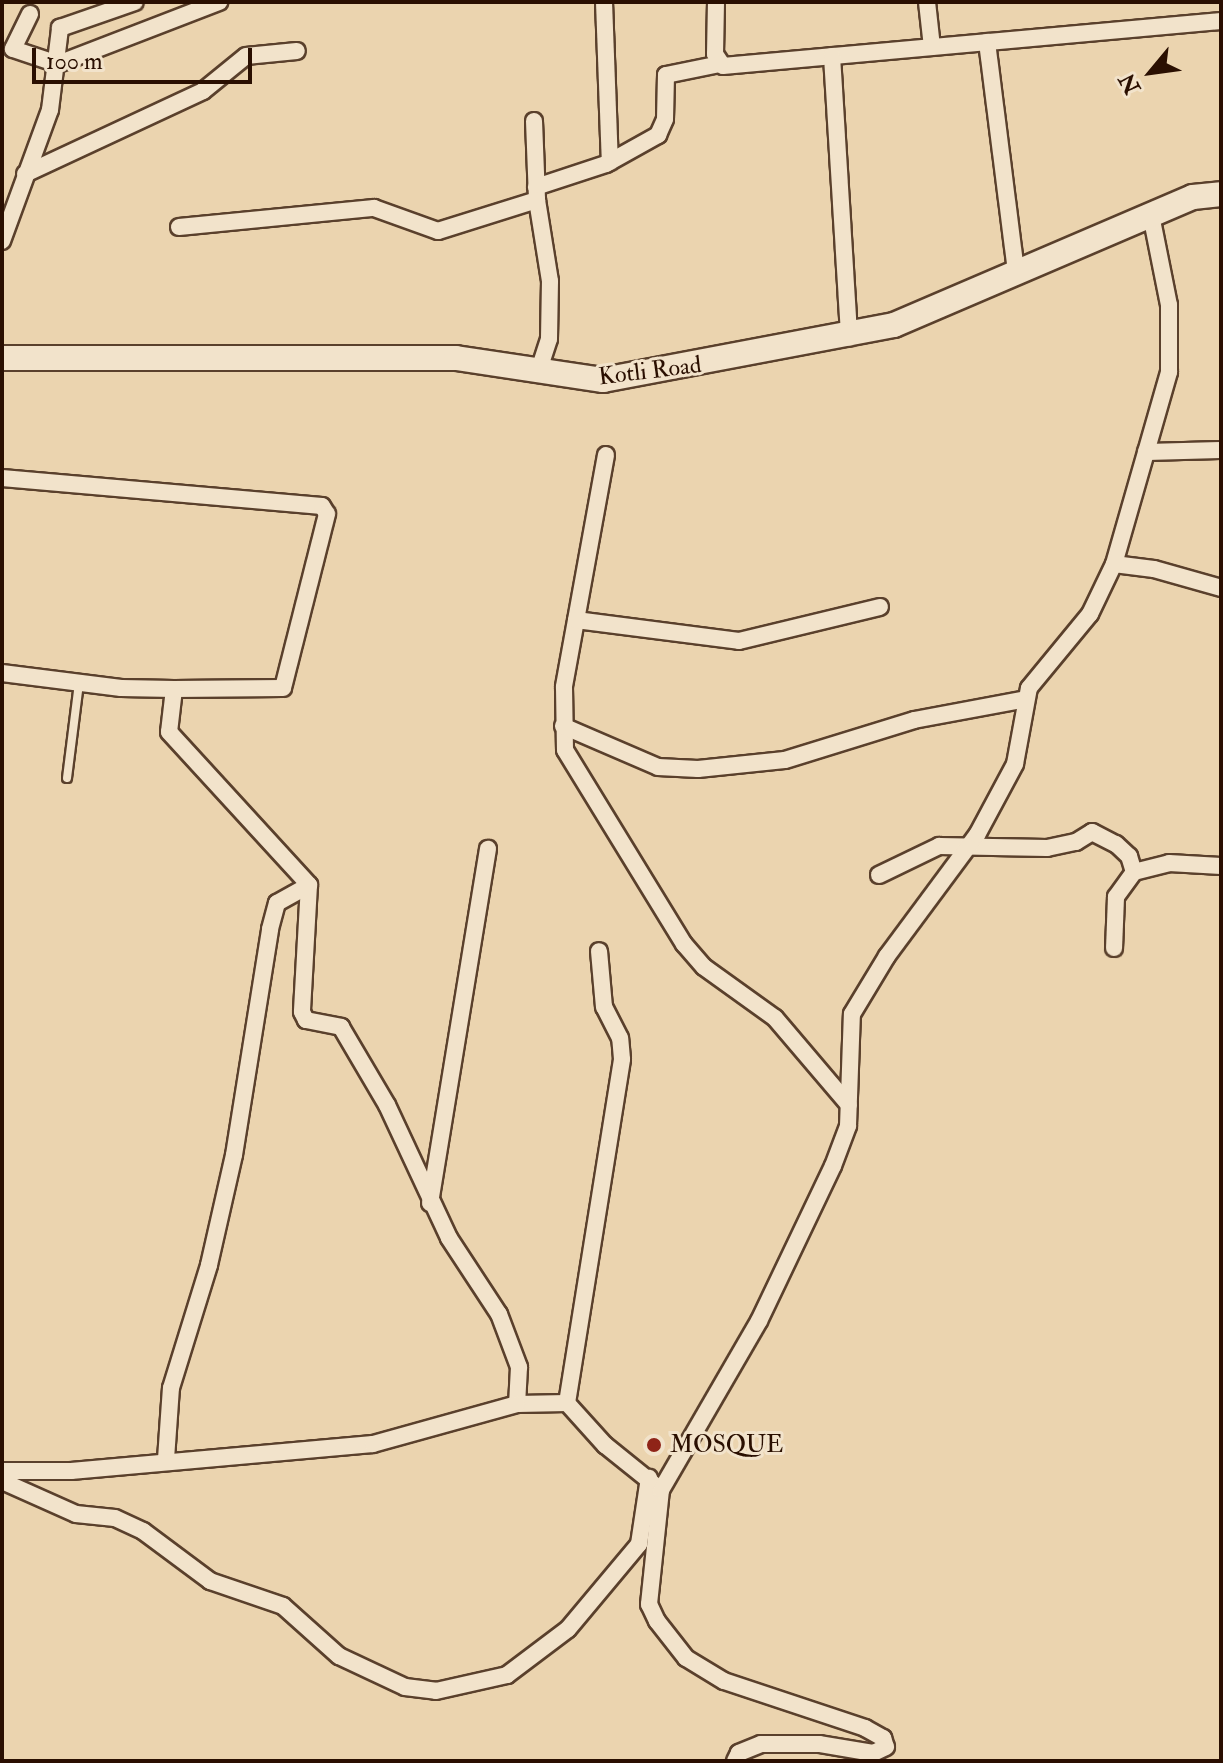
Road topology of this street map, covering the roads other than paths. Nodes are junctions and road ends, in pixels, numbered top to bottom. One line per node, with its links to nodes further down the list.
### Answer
1 (135, 2): 12 (street)
2 (219, 2): 12 (street)
3 (604, 2): 15 (street)
4 (716, 2): 13 (street)
5 (927, 2): 9 (street)
6 (30, 14): 12 (street)
7 (1221, 21): 8 (street)
8 (987, 42): 9 (street); 22 (street)
9 (932, 47): 11 (street)
10 (297, 51): 16 (street)
11 (832, 56): 13 (street); 23 (street)
12 (58, 64): 16 (street)
13 (720, 64): 15 (street)
14 (534, 121): 17 (street)
15 (610, 162): 17 (street)
16 (25, 174): 21 (street)
17 (536, 194): 20 (street); 25 (street)
18 (1221, 194): 19 (main road, Kotli Road)
19 (1151, 215): 22 (main road, Kotli Road); 27 (street)
20 (179, 227)
21 (2, 241)
22 (1016, 273): 23 (main road, Kotli Road)
23 (849, 337): 25 (main road, Kotli Road)
24 (2, 358): 25 (main road, Kotli Road)
25 (539, 370)
26 (1221, 450): 27 (street)
27 (1146, 452): 30 (street)
28 (606, 455): 33 (street)
29 (2, 478): 36 (street)
30 (1114, 564): 31 (street); 37 (street)
31 (1221, 588)
32 (880, 607): 33 (street)
33 (576, 620): 38 (street)
34 (2, 673): 35 (street)
35 (79, 682): 36 (street); 39 (lane)
36 (174, 689): 45 (street)
37 (1026, 699): 38 (street); 40 (street)
38 (563, 726): 48 (street)
39 (67, 778)
40 (969, 847): 43 (street); 44 (street); 48 (street)
41 (488, 849): 49 (street)
42 (1221, 866): 43 (street)
43 (1134, 872): 46 (street)
44 (879, 875)
45 (309, 885): 49 (street); 52 (street)
46 (1114, 948)
47 (599, 951): 50 (street)
48 (849, 1105): 56 (street)
49 (430, 1203): 51 (street)
50 (567, 1403): 51 (street); 54 (street)
51 (517, 1404): 52 (street)
52 (166, 1459): 53 (street)
53 (2, 1471)
54 (649, 1478): 55 (street); 56 (street)
55 (2, 1481)
56 (661, 1490): 57 (street)
57 (735, 1761)

